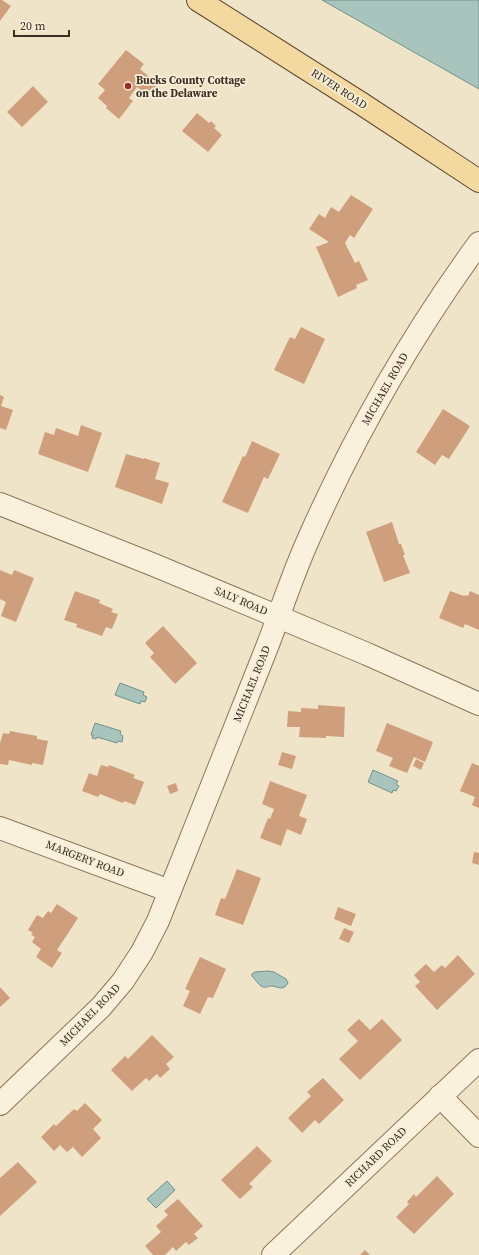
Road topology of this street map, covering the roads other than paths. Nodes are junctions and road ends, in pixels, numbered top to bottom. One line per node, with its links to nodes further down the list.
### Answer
1 (198, 0): 2 (main road, RIVER ROAD)
2 (479, 181)
3 (479, 243): 5 (street, MICHAEL ROAD)
4 (0, 504): 5 (street, SALY ROAD)
5 (279, 617): 6 (street, SALY ROAD); 8 (street, MICHAEL ROAD)
6 (479, 704)
7 (0, 828): 8 (street, MARGERY ROAD)
8 (170, 892): 11 (street, MICHAEL ROAD)
9 (479, 1060): 10 (street, RICHARD ROAD)
10 (440, 1096): 12 (street); 13 (street, RICHARD ROAD)
11 (0, 1104)
12 (479, 1136)
13 (273, 1255)

